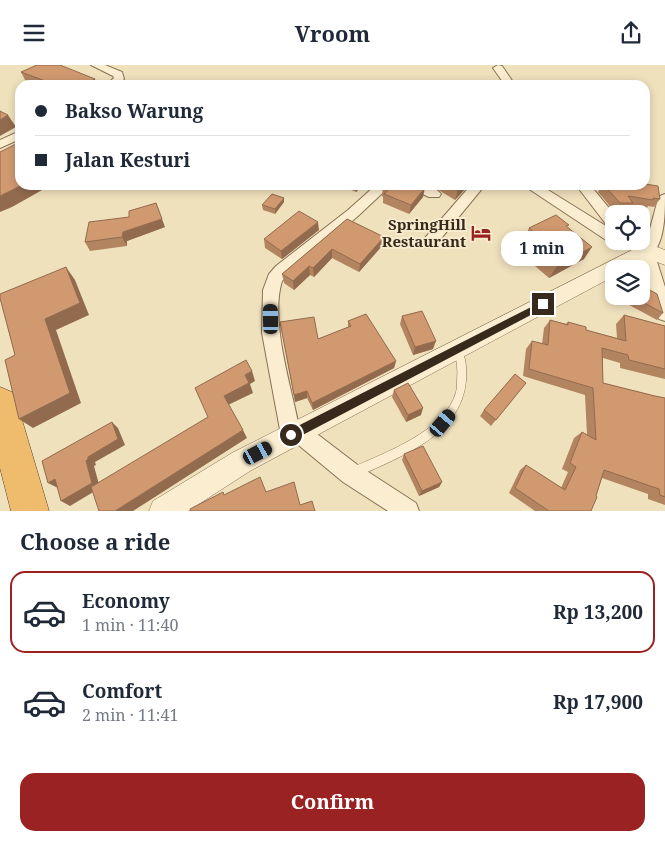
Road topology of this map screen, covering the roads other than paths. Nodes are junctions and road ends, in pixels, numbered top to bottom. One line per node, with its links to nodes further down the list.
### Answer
1 (96, 65): 3 (street)
2 (498, 69): 4 (street)
3 (118, 80)
4 (506, 80)
5 (15, 137): 6 (street)
6 (0, 144)
7 (378, 190): 22 (street)
8 (425, 190): 12 (street)
9 (474, 190): 16 (street)
10 (538, 190): 15 (street)
11 (587, 190): 14 (street)
12 (434, 194)
13 (665, 199): 17 (street)
14 (605, 213)
15 (605, 232)
16 (429, 243)
17 (652, 246): 18 (lane); 19 (street); 20 (street)
18 (665, 266)
19 (665, 314)
20 (458, 349): 22 (street); 23 (lane)
21 (0, 403): 24 (highway)
22 (294, 433): 23 (street); 25 (street)
23 (350, 474): 26 (street)
24 (30, 511)
25 (163, 511)
26 (408, 511)

